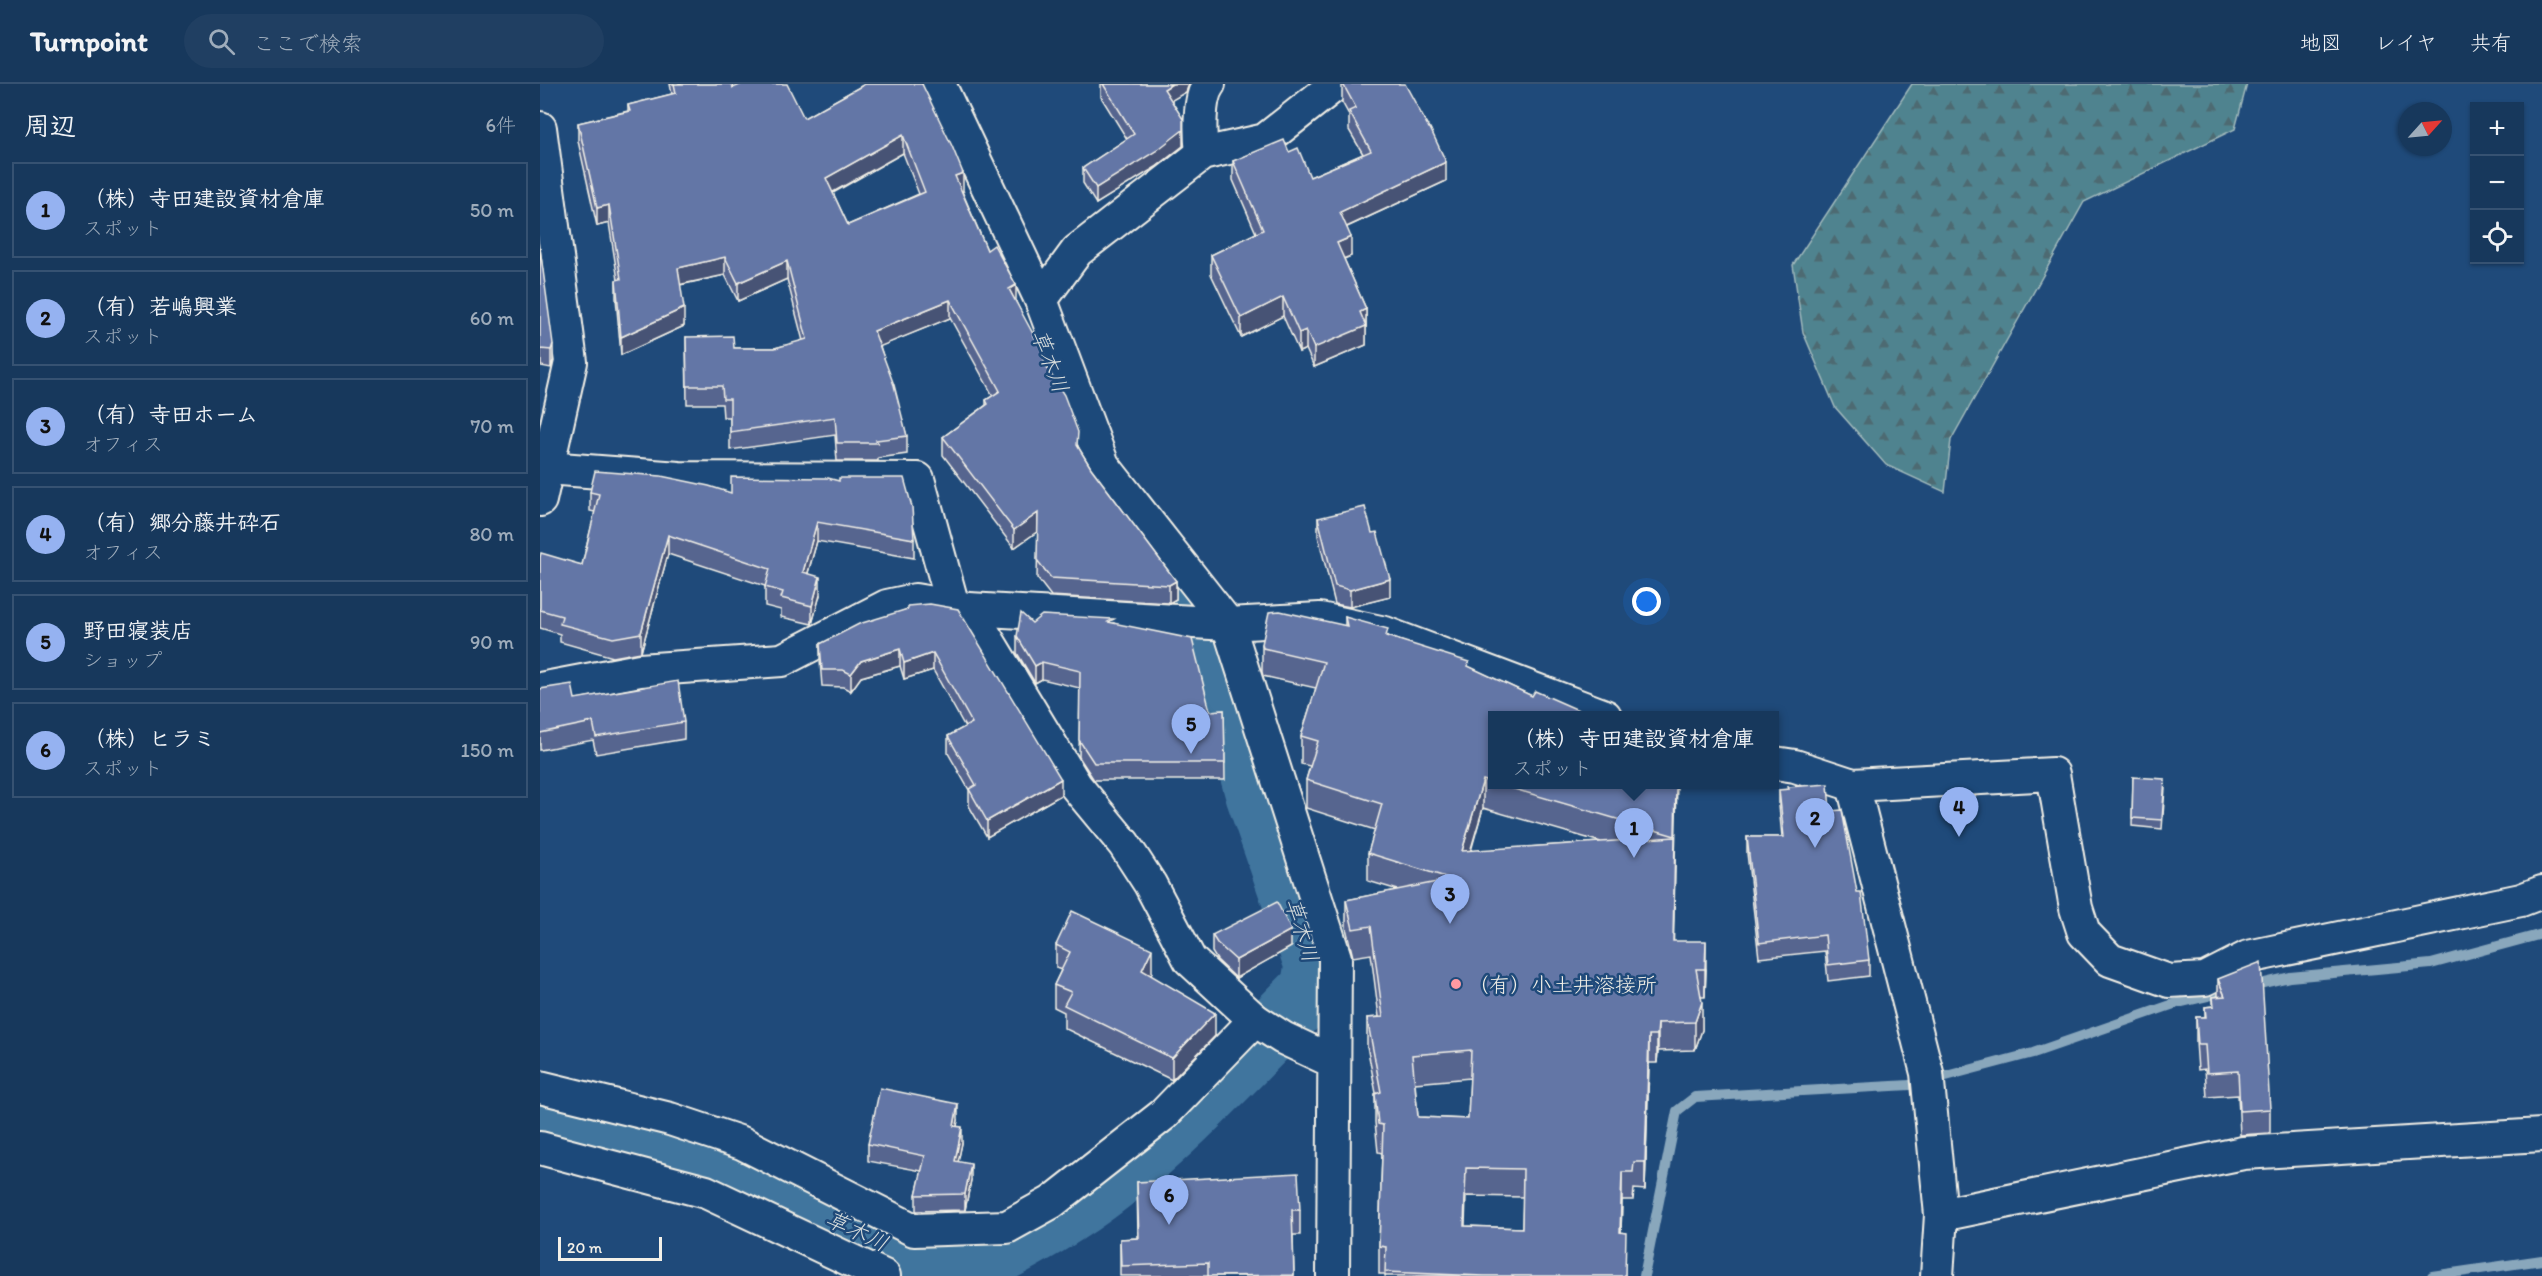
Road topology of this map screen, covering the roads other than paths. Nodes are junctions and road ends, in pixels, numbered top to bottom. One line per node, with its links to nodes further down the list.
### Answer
1 (939, 84): 6 (street)
2 (1209, 84): 5 (street)
3 (1336, 84): 5 (street)
4 (540, 128): 7 (street)
5 (1202, 154): 6 (street)
6 (1041, 300): 10 (street)
7 (547, 468): 8 (street); 9 (street)
8 (540, 500)
9 (961, 608): 10 (street); 11 (street); 16 (street)
10 (1207, 623): 12 (street); 17 (street)
11 (540, 689)
12 (1592, 711)
13 (1779, 764): 14 (street)
14 (1853, 785): 15 (street); 21 (street)
15 (2542, 892)
16 (1268, 1029): 17 (street); 18 (street)
17 (1334, 1062): 23 (street)
18 (540, 1087)
19 (2542, 1135): 21 (street)
20 (540, 1148): 22 (street)
21 (1941, 1215): 24 (street)
22 (884, 1276)
23 (1333, 1276)
24 (1937, 1276)

